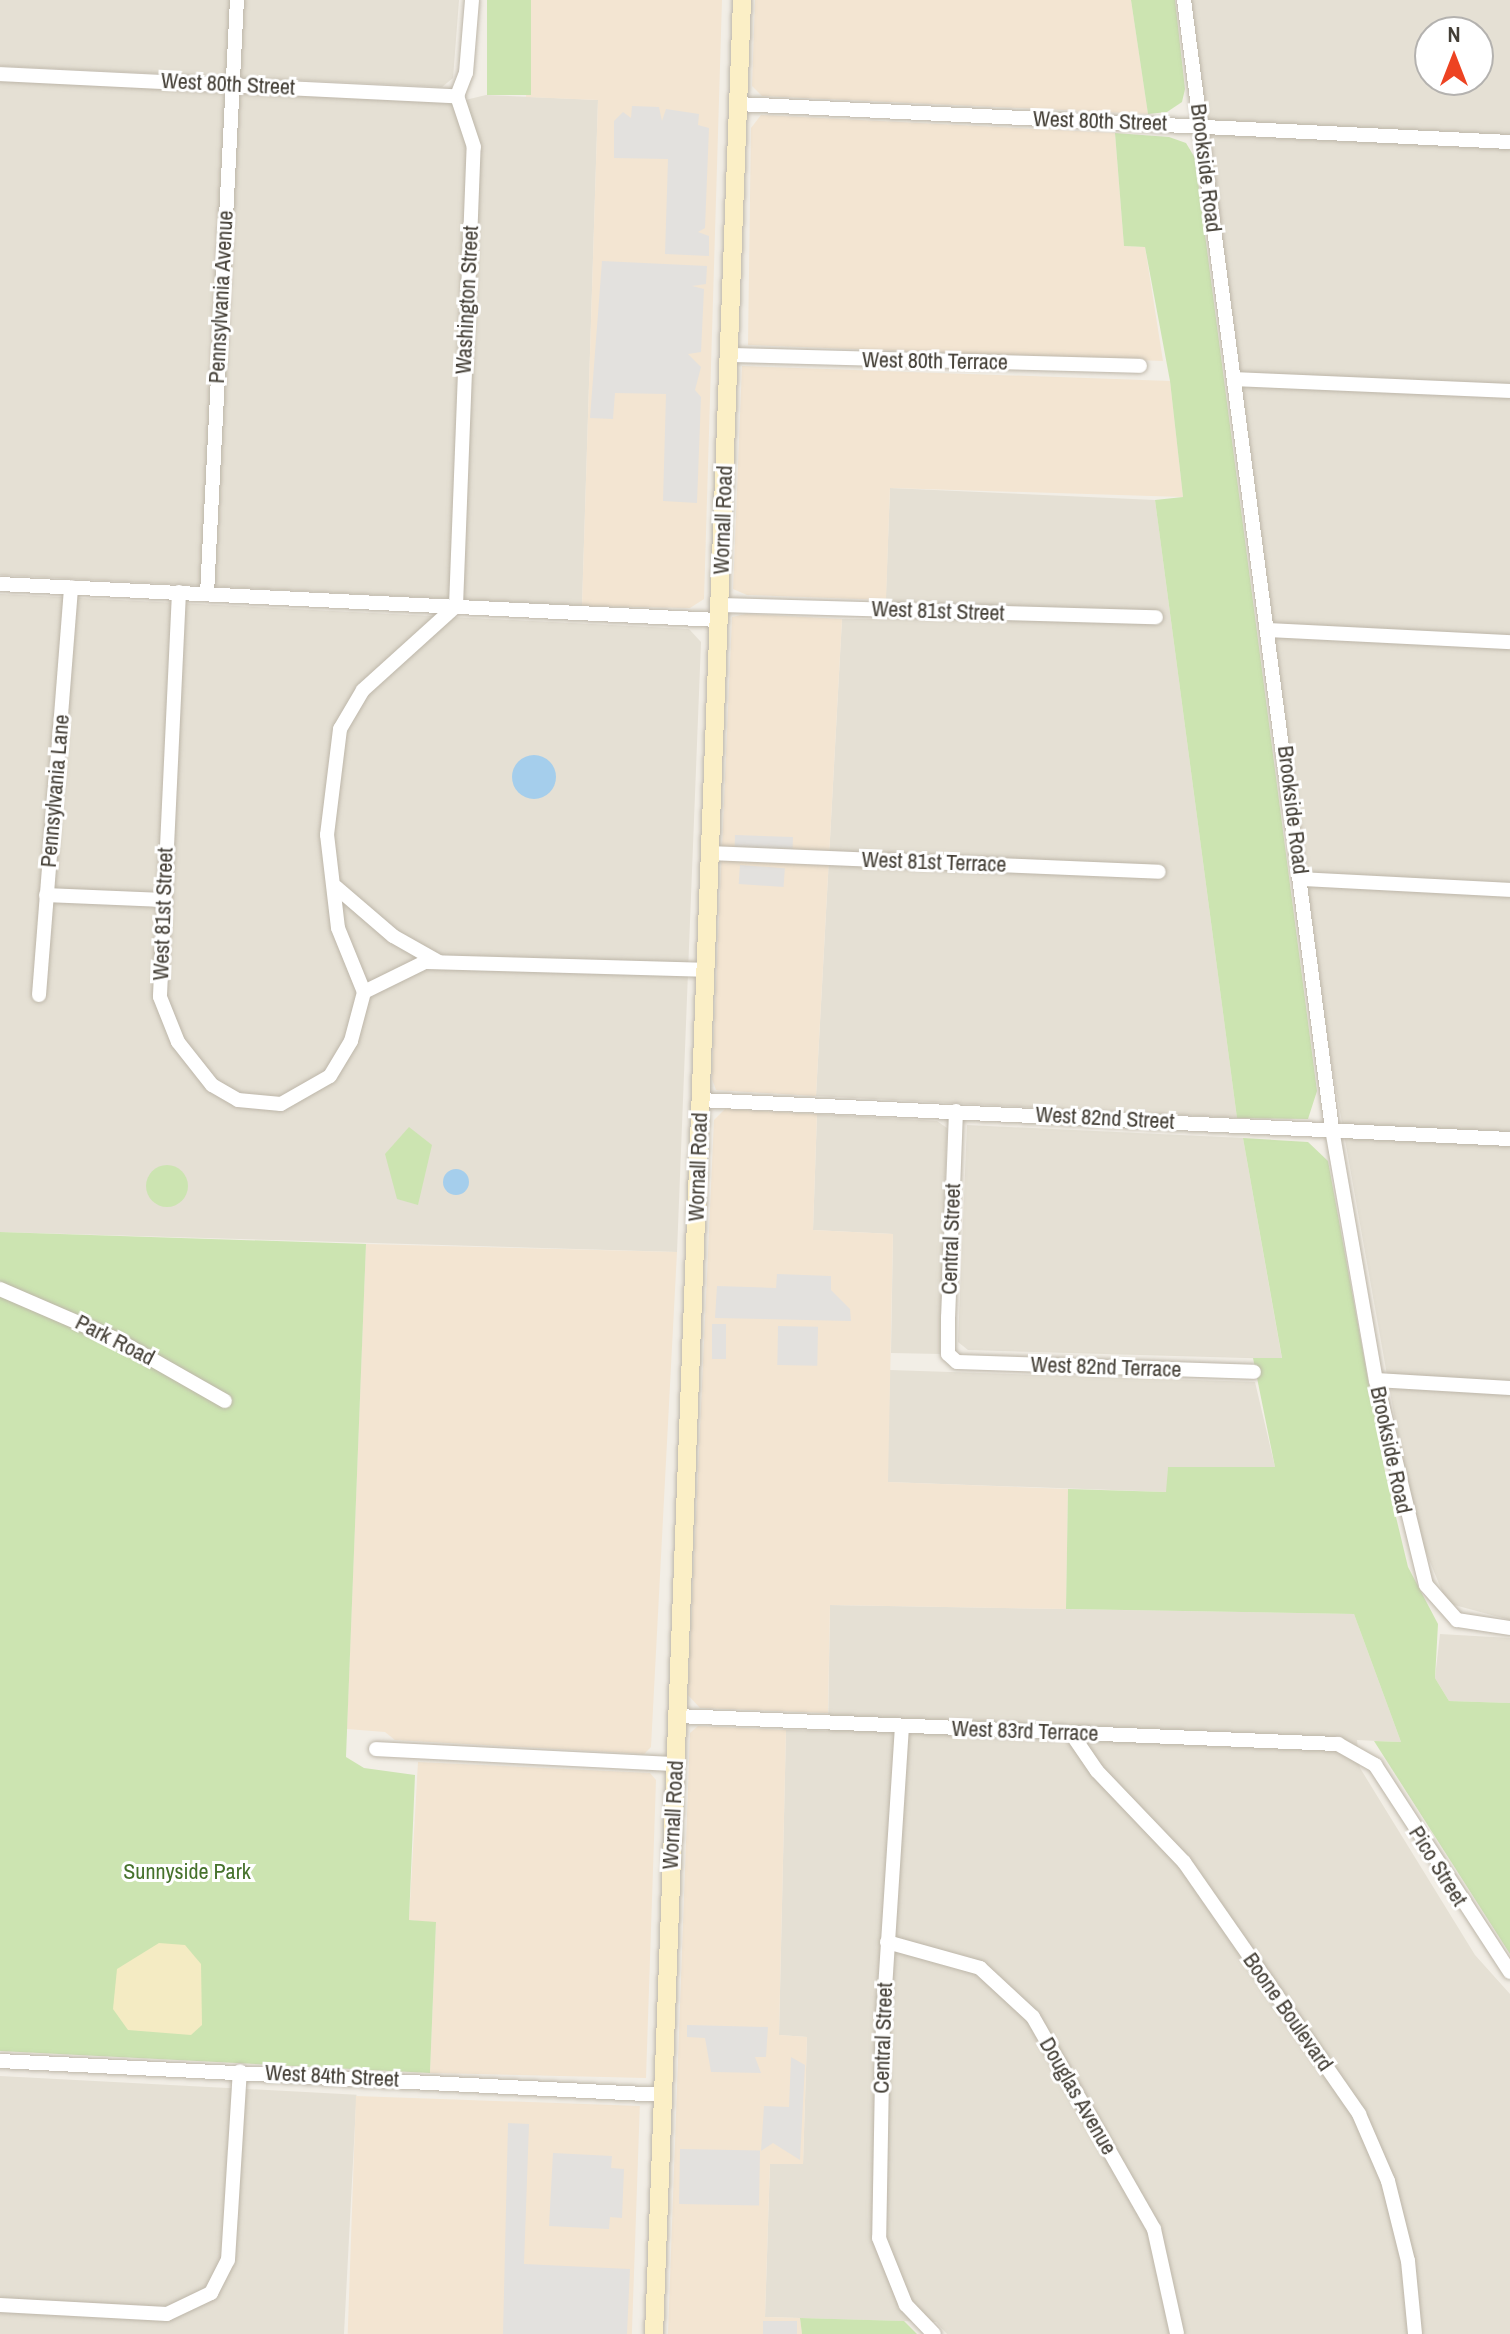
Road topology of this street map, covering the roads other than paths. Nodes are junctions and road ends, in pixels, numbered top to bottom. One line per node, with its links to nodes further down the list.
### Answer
1 (237, 0): 6 (street, Pennsylvania Avenue)
2 (472, 0): 7 (street)
3 (742, 0): 8 (main road, Wornall Road)
4 (1184, 0): 9 (street, Brookside Road)
5 (0, 74): 6 (street, West 80th Street)
6 (231, 84): 7 (street, West 80th Street); 18 (street, Pennsylvania Avenue)
7 (457, 96): 19 (street, Washington Street)
8 (738, 104): 9 (street, West 80th Street); 11 (main road, Wornall Road)
9 (1199, 124): 10 (street, West 80th Street); 13 (street, Brookside Road)
10 (1510, 142)
11 (730, 355): 12 (street, West 80th Terrace); 20 (main road, Wornall Road)
12 (1140, 366)
13 (1234, 379): 14 (street); 22 (street, Brookside Road)
14 (1510, 391)
15 (0, 584): 16 (street, West 81st Street)
16 (71, 587): 17 (street, West 81st Street); 29 (street, Pennsylvania Lane)
17 (179, 592): 18 (street, West 81st Street); 30 (street, West 81st Street)
18 (207, 594): 19 (street, West 81st Street)
19 (456, 606): 20 (street, West 81st Street); 27 (street)
20 (719, 613): 21 (street, West 81st Street); 24 (main road, Wornall Road)
21 (1156, 617)
22 (1270, 630): 23 (street); 26 (street, Brookside Road)
23 (1510, 642)
24 (710, 853): 25 (street, West 81st Terrace); 32 (main road, Wornall Road)
25 (1159, 872)
26 (1301, 879): 28 (street); 37 (street, Brookside Road)
27 (336, 887): 31 (street); 33 (street)
28 (1510, 890)
29 (46, 895): 30 (street); 34 (street, Pennsylvania Lane)
30 (163, 900): 33 (street, West 81st Street)
31 (439, 962): 32 (street); 33 (street)
32 (705, 970): 35 (main road, Wornall Road)
33 (364, 992)
34 (39, 995)
35 (700, 1100): 36 (street, West 82nd Street); 46 (main road, Wornall Road)
36 (956, 1111): 37 (street, West 82nd Street); 40 (street, Central Street)
37 (1332, 1129): 38 (street, West 82nd Street); 42 (street, Brookside Road)
38 (1510, 1139)
39 (0, 1289): 44 (street, Park Road)
40 (957, 1362): 41 (street, West 82nd Terrace)
41 (1254, 1372)
42 (1376, 1380): 43 (street); 45 (street, Brookside Road)
43 (1510, 1388)
44 (225, 1401)
45 (1510, 1628)
46 (677, 1716): 47 (street, West 83rd Terrace); 51 (main road, Wornall Road)
47 (902, 1726): 48 (street, West 83rd Terrace); 52 (street, Central Street)
48 (1071, 1733): 50 (street, West 83rd Terrace); 61 (street, Boone Boulevard)
49 (376, 1749): 51 (street)
50 (1369, 1759): 53 (street, Pico Street)
51 (676, 1764): 56 (main road, Wornall Road)
52 (887, 1942): 59 (street, Central Street); 60 (street, Douglas Avenue)
53 (1510, 1972)
54 (0, 2061): 55 (street, West 84th Street)
55 (240, 2071): 56 (street, West 84th Street); 57 (street)
56 (664, 2095): 58 (main road, Wornall Road)
57 (0, 2305)
58 (654, 2334)
59 (934, 2334)
60 (1177, 2334)
61 (1415, 2334)

